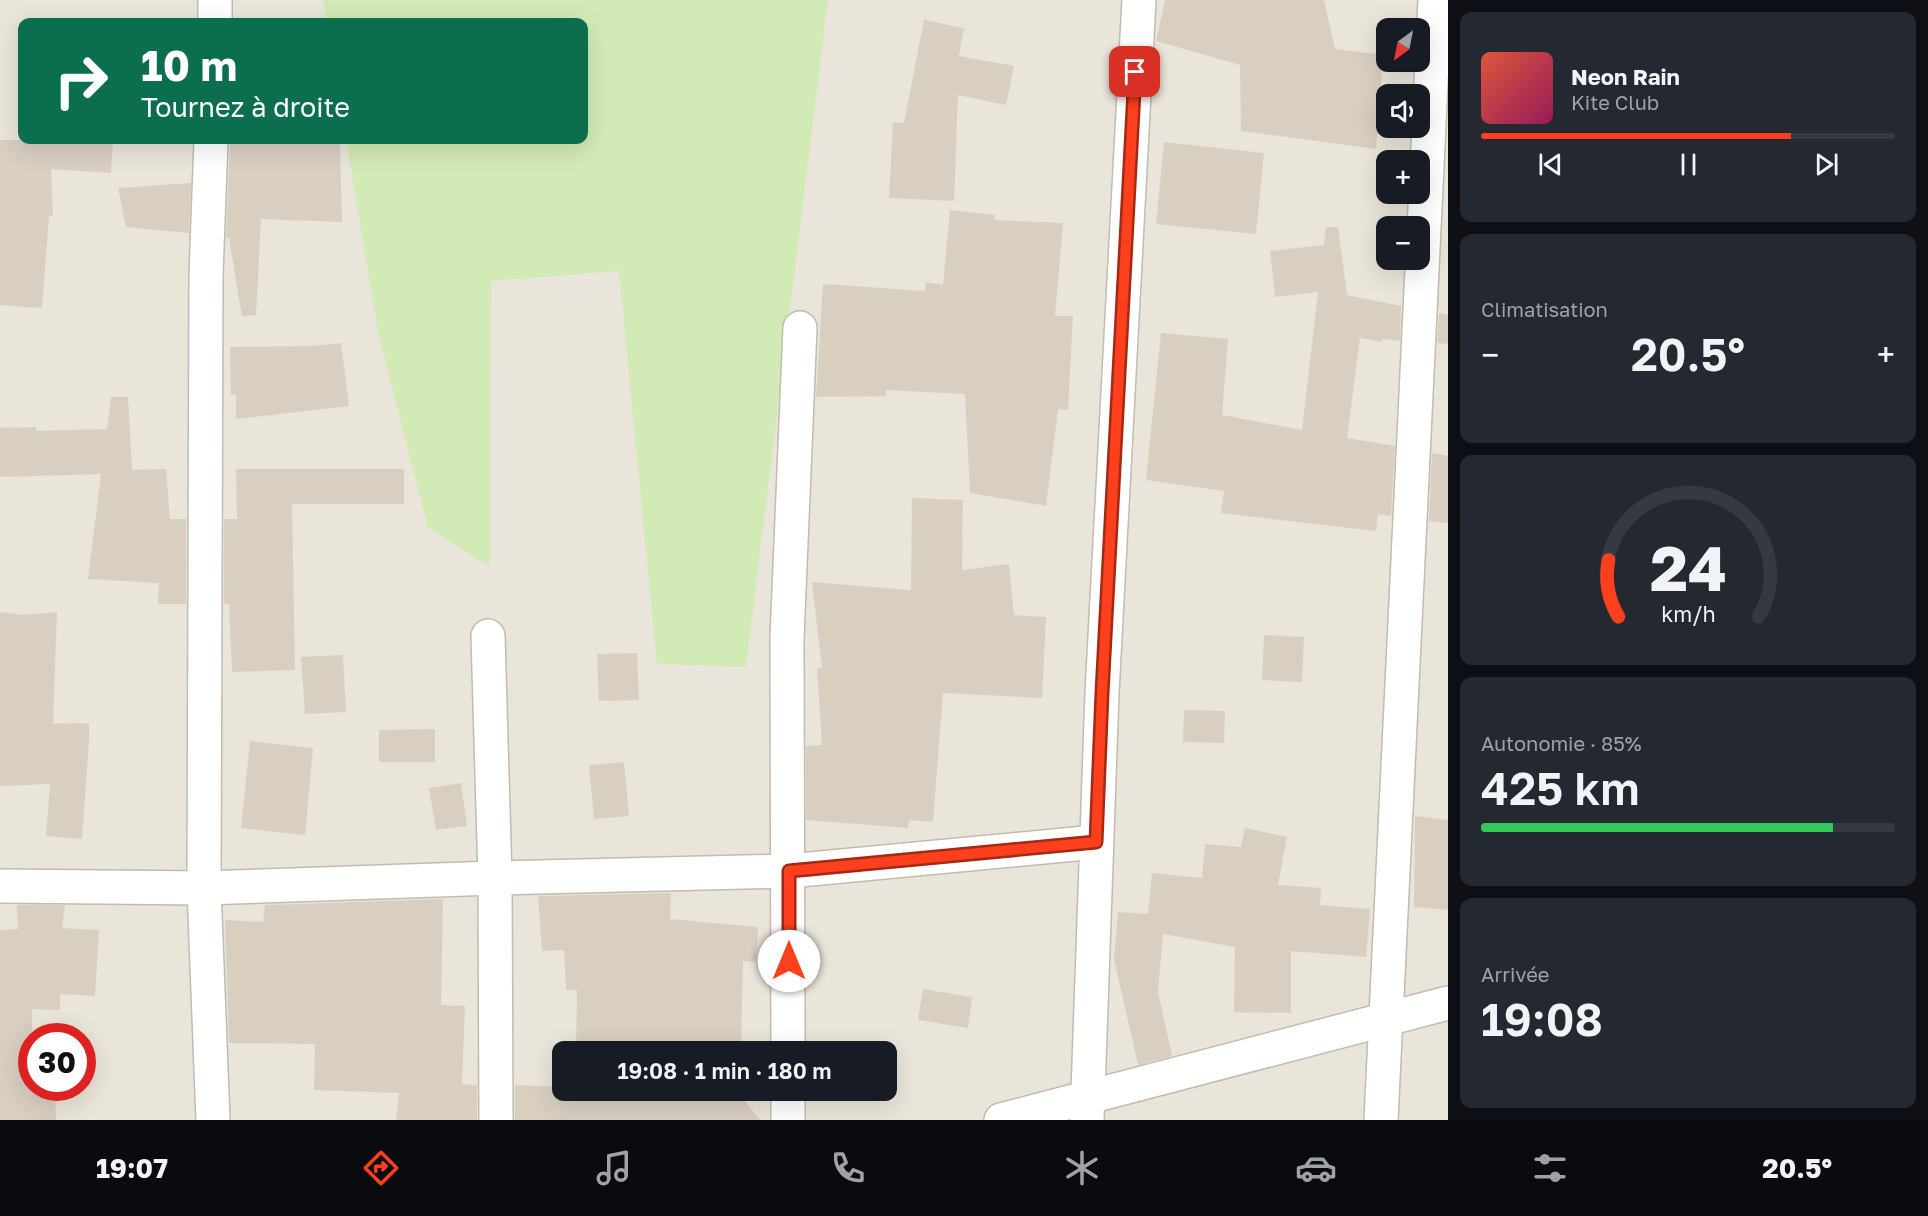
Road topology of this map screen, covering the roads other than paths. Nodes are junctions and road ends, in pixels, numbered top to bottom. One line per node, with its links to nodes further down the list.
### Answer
1 (215, 0): 4 (street)
2 (1139, 0): 8 (street)
3 (1435, 0): 14 (street)
4 (215, 18)
5 (211, 144): 12 (street)
6 (800, 328): 9 (street)
7 (488, 636): 10 (street)
8 (1096, 842): 9 (street); 17 (street)
9 (789, 871): 10 (street); 15 (street)
10 (495, 878): 12 (street); 19 (street)
11 (0, 886): 12 (street)
12 (204, 888): 18 (street)
13 (1448, 1003): 14 (street)
14 (1385, 1020): 17 (street); 22 (street)
15 (788, 1041)
16 (788, 1101): 20 (street)
17 (1088, 1109): 21 (street)
18 (213, 1120)
19 (496, 1120)
20 (788, 1120)
21 (1001, 1120)
22 (1381, 1120)

